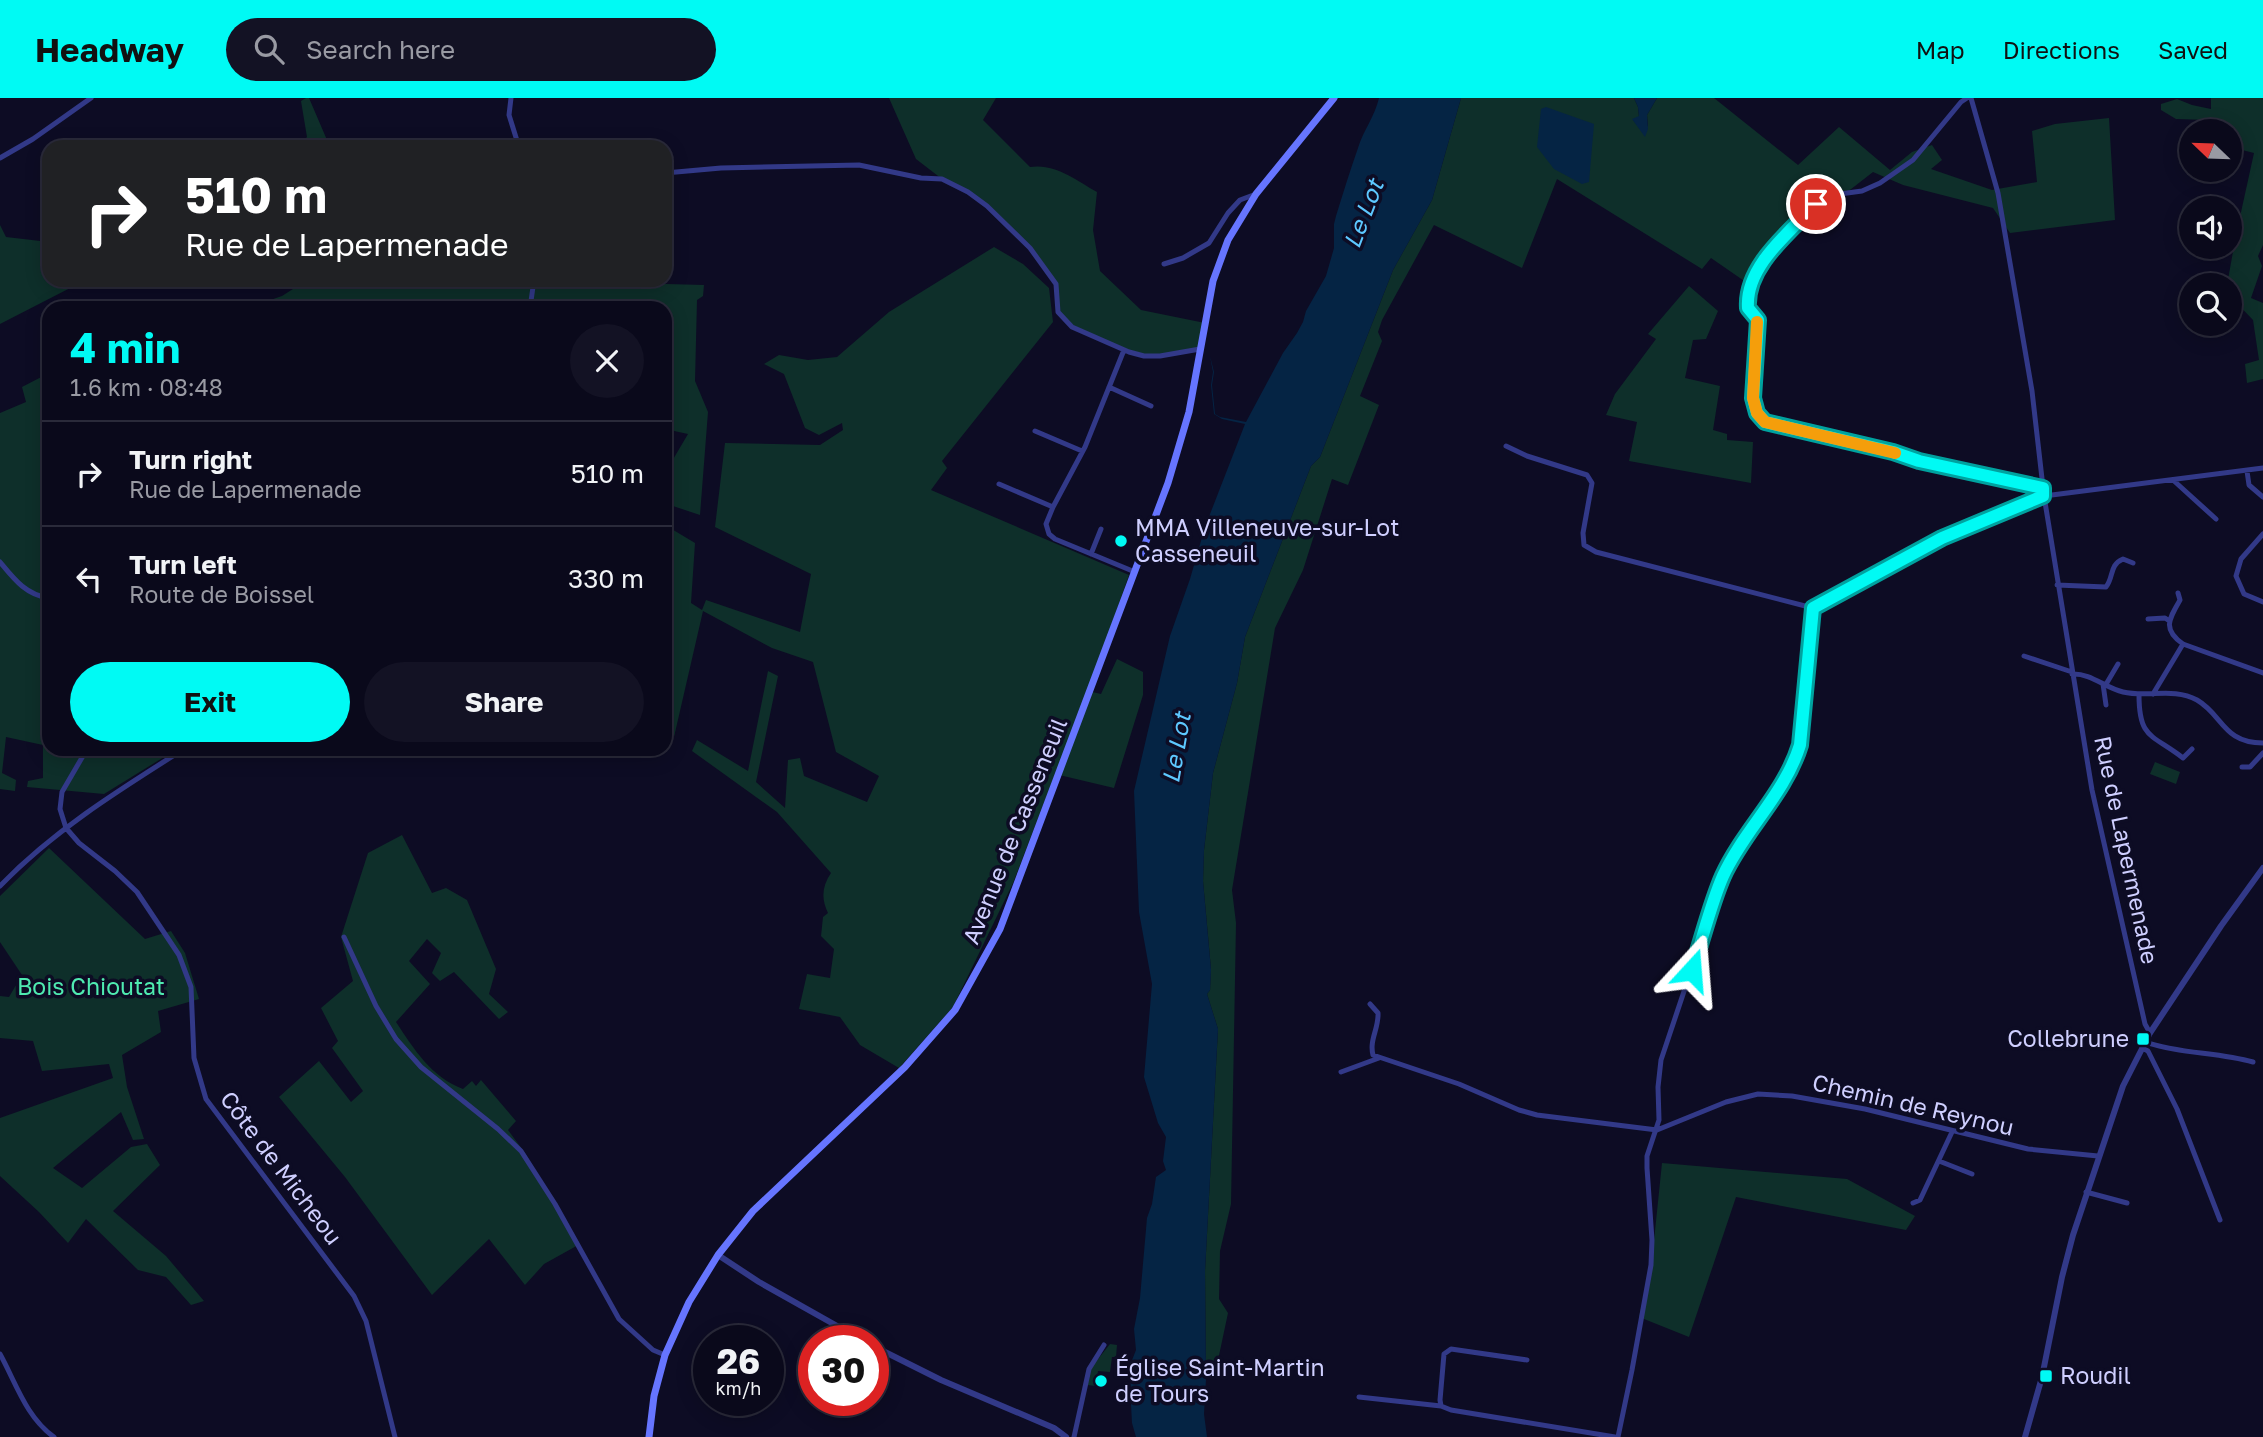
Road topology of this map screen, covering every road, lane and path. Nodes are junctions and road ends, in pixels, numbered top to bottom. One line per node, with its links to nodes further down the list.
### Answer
1 (91, 98): 6 (street)
2 (512, 98): 5 (street)
3 (1334, 98): 8 (main road, Avenue de Casseneuil)
4 (1969, 98): 21 (street, Rue de Lapermenade); 21 (street)
5 (517, 140)
6 (0, 158)
7 (672, 172): 11 (street)
8 (1256, 194): 9 (street); 10 (main road, Avenue de Casseneuil)
9 (1164, 264)
10 (1200, 349): 11 (street); 30 (main road, Avenue de Casseneuil)
11 (1124, 350): 12 (street)
12 (1109, 387): 13 (street); 16 (street)
13 (1151, 406)
14 (1035, 431): 16 (street)
15 (1506, 446): 35 (street)
16 (1082, 452): 23 (street)
17 (2263, 468): 18 (street)
18 (2247, 471): 19 (street); 22 (street)
19 (2173, 480): 21 (street); 24 (street)
20 (999, 484): 23 (street)
21 (2043, 492): 31 (street, Rue de Lapermenade); 35 (street)
22 (2263, 497)
23 (1053, 507): 27 (street)
24 (2216, 519)
25 (1101, 529): 27 (street)
26 (2263, 534): 34 (street)
27 (1091, 554): 30 (street)
28 (0, 562): 33 (street)
29 (2133, 563): 31 (street)
30 (1135, 572): 72 (main road, Avenue de Casseneuil)
31 (2057, 585): 41 (street, Rue de Lapermenade)
32 (2178, 593): 37 (street)
33 (42, 597)
34 (2263, 603)
35 (1813, 608): 63 (street)
36 (2148, 619): 37 (street)
37 (2168, 620): 38 (street)
38 (2183, 645): 42 (street); 44 (street)
39 (2024, 656): 41 (street)
40 (2118, 664): 43 (street)
41 (2072, 673): 43 (street); 58 (street, Rue de Lapermenade)
42 (2263, 673)
43 (2104, 685): 45 (street); 46 (street)
44 (2153, 694): 45 (street); 47 (street)
45 (2139, 695): 48 (street)
46 (2106, 705)
47 (2263, 743)
48 (2192, 749)
49 (2263, 753): 52 (street)
50 (83, 756): 53 (street)
51 (174, 756): 53 (street)
52 (2242, 767)
53 (66, 828): 55 (street); 82 (street, Côte de Micheou)
54 (2263, 868): 58 (street)
55 (0, 886)
56 (344, 937): 77 (street)
57 (1370, 1004): 60 (street)
58 (2150, 1033): 59 (street)
59 (2143, 1045): 61 (street); 65 (street); 71 (street)
60 (1379, 1058): 62 (street); 63 (street, Chemin de Reynou)
61 (2253, 1062)
62 (1341, 1072)
63 (1657, 1130): 64 (street, Chemin de Reynou); 86 (street)
64 (1952, 1132): 65 (street, Chemin de Reynou); 66 (street)
65 (2098, 1156): 68 (street)
66 (1939, 1161): 67 (street); 69 (street)
67 (1972, 1174)
68 (2086, 1192): 70 (street); 87 (street)
69 (1913, 1203)
70 (2127, 1203)
71 (2220, 1220)
72 (718, 1255): 73 (street); 77 (main road, Avenue de Casseneuil)
73 (835, 1325)
74 (1104, 1345): 85 (street)
75 (0, 1354): 81 (street)
76 (889, 1354): 84 (street)
77 (665, 1355): 83 (main road, Avenue de Casseneuil)
78 (1527, 1360): 80 (street)
79 (1359, 1397): 80 (street)
80 (1441, 1406): 86 (street)
81 (54, 1437)
82 (396, 1437)
83 (649, 1437)
84 (1066, 1437)
85 (1073, 1437)
86 (1616, 1437)
87 (2025, 1437)

